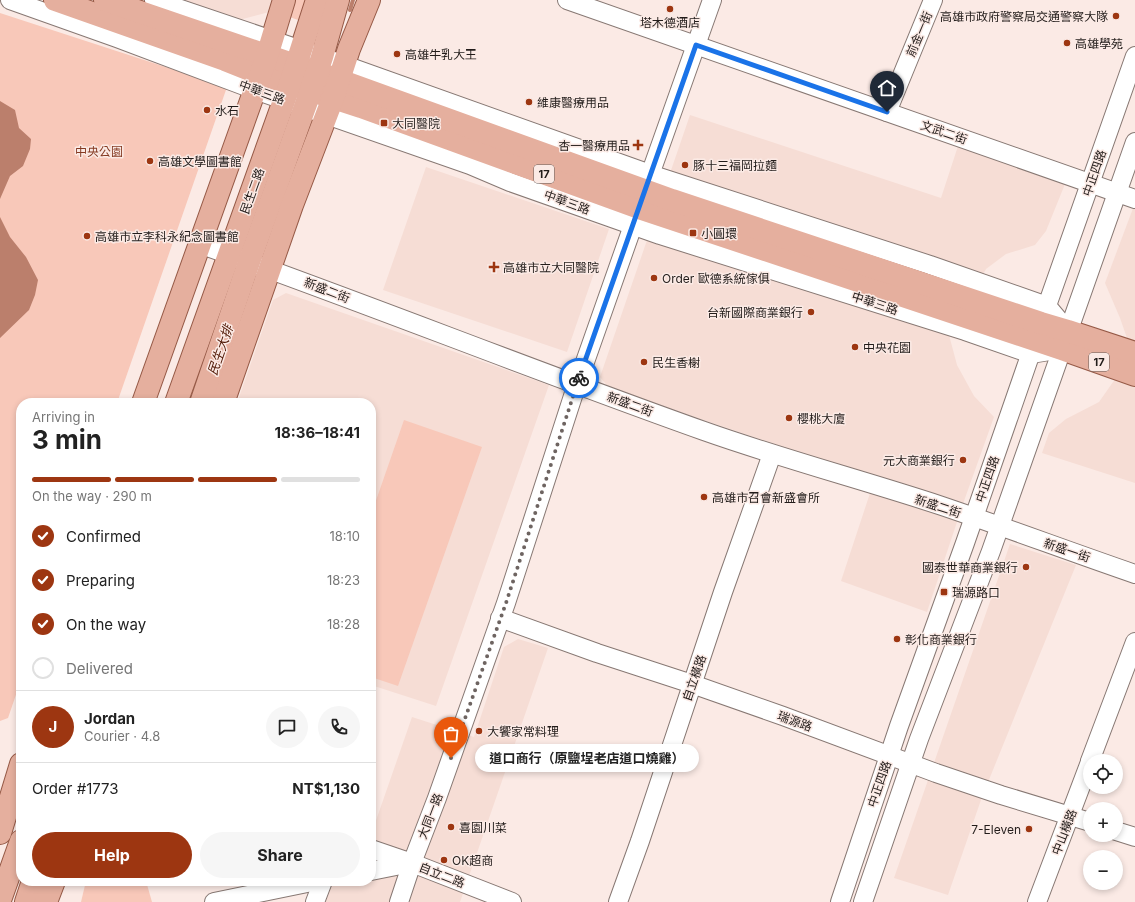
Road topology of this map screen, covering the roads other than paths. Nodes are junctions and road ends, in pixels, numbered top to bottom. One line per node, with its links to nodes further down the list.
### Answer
1 (10, 0): 12 (street, 中華三路 / 17)
2 (55, 0): 12 (main road, 中華三路 / 17)
3 (105, 0): 12 (main road, 中華三路 / 17)
4 (154, 0): 15 (street, 中華三路 / 17)
5 (284, 0): 15 (main road)
6 (317, 0): 16 (main road, 民生二路)
7 (338, 0): 16 (main road, 民生二路)
8 (369, 0): 17 (main road)
9 (567, 0): 13 (street, 文武二街)
10 (712, 0): 13 (street, 大同一路)
11 (933, 0): 18 (street, 前金一街)
12 (125, 17): 15 (main road, 中華三路 / 17)
13 (696, 45): 18 (street, 文武二街); 23 (street, 大同一路)
14 (1135, 56): 20 (street, 中正四路)
15 (264, 65): 16 (main road, 中華三路 / 17); 16 (street, 中華三路 / 17); 24 (main road)
16 (303, 78): 17 (main road, 中華三路 / 17); 17 (street, 中華三路 / 17); 25 (main road, 民生二路); 26 (main road, 民生二路)
17 (336, 89): 23 (main road, 中華三路 / 17); 23 (street, 中華三路 / 17); 27 (main road)
18 (887, 112): 20 (street, 文武二街)
19 (1135, 142): 21 (street, 中正四路)
20 (1090, 183): 21 (street, 文武二街); 28 (street, 中正四路)
21 (1117, 193): 22 (street, 文武二街); 29 (street, 中正四路)
22 (1135, 199)
23 (642, 200): 28 (main road, 中華三路 / 17); 28 (street, 中華三路 / 17); 32 (street, 大同一路)
24 (199, 244): 25 (street, 新盛二街); 33 (main road)
25 (229, 255): 26 (street, 新盛二街); 34 (main road, 民生二路)
26 (249, 262): 27 (street, 新盛二街); 35 (main road, 民生二路)
27 (270, 269): 32 (street, 新盛二街); 36 (main road)
28 (1038, 331): 29 (main road, 中華三路 / 17); 29 (street); 38 (street, 中正四路)
29 (1065, 340): 30 (main road, 中華三路 / 17); 31 (main road, 中華三路 / 17); 39 (street, 中正四路)
30 (1135, 353)
31 (1135, 375)
32 (577, 385): 37 (street, 新盛二街); 41 (street, 大同一路)
33 (144, 398)
34 (178, 398)
35 (203, 398)
36 (225, 398)
37 (772, 454): 38 (street, 新盛二街); 43 (street, 自立橫路)
38 (974, 518): 39 (street, 新盛二街); 45 (street, 中正四路)
39 (999, 526): 40 (street, 新盛一街); 46 (street, 中正四路)
40 (1135, 574)
41 (500, 618): 43 (street, 瑞源路); 56 (street, 大同一路)
42 (1135, 642): 44 (street, 中山橫路)
43 (692, 684): 45 (street, 瑞源路); 69 (street, 自立橫路)
44 (1093, 754)
45 (889, 756): 46 (street, 瑞源路); 70 (street, 中正四路)
46 (911, 764): 49 (street, 瑞源路); 71 (street, 中正四路)
47 (16, 780): 51 (main road)
48 (1083, 781): 49 (street, 中山橫路)
49 (1070, 815): 50 (street, 瑞源路); 72 (street, 中山橫路)
50 (1083, 820)
51 (0, 833)
52 (1123, 833): 53 (street)
53 (1135, 837)
54 (376, 851): 56 (street, 自立二路)
55 (16, 857): 62 (main road)
56 (412, 863): 57 (street); 67 (street, 大同一路); 68 (street, 自立二路)
57 (376, 870)
58 (31, 886): 63 (main road)
59 (52, 886): 64 (main road)
60 (292, 886): 65 (street)
61 (321, 886): 66 (street)
62 (3, 897)
63 (26, 902)
64 (46, 902)
65 (214, 902)
66 (315, 902)
67 (399, 902)
68 (512, 902)
69 (618, 902)
70 (840, 902)
71 (863, 902)
72 (1037, 902)

